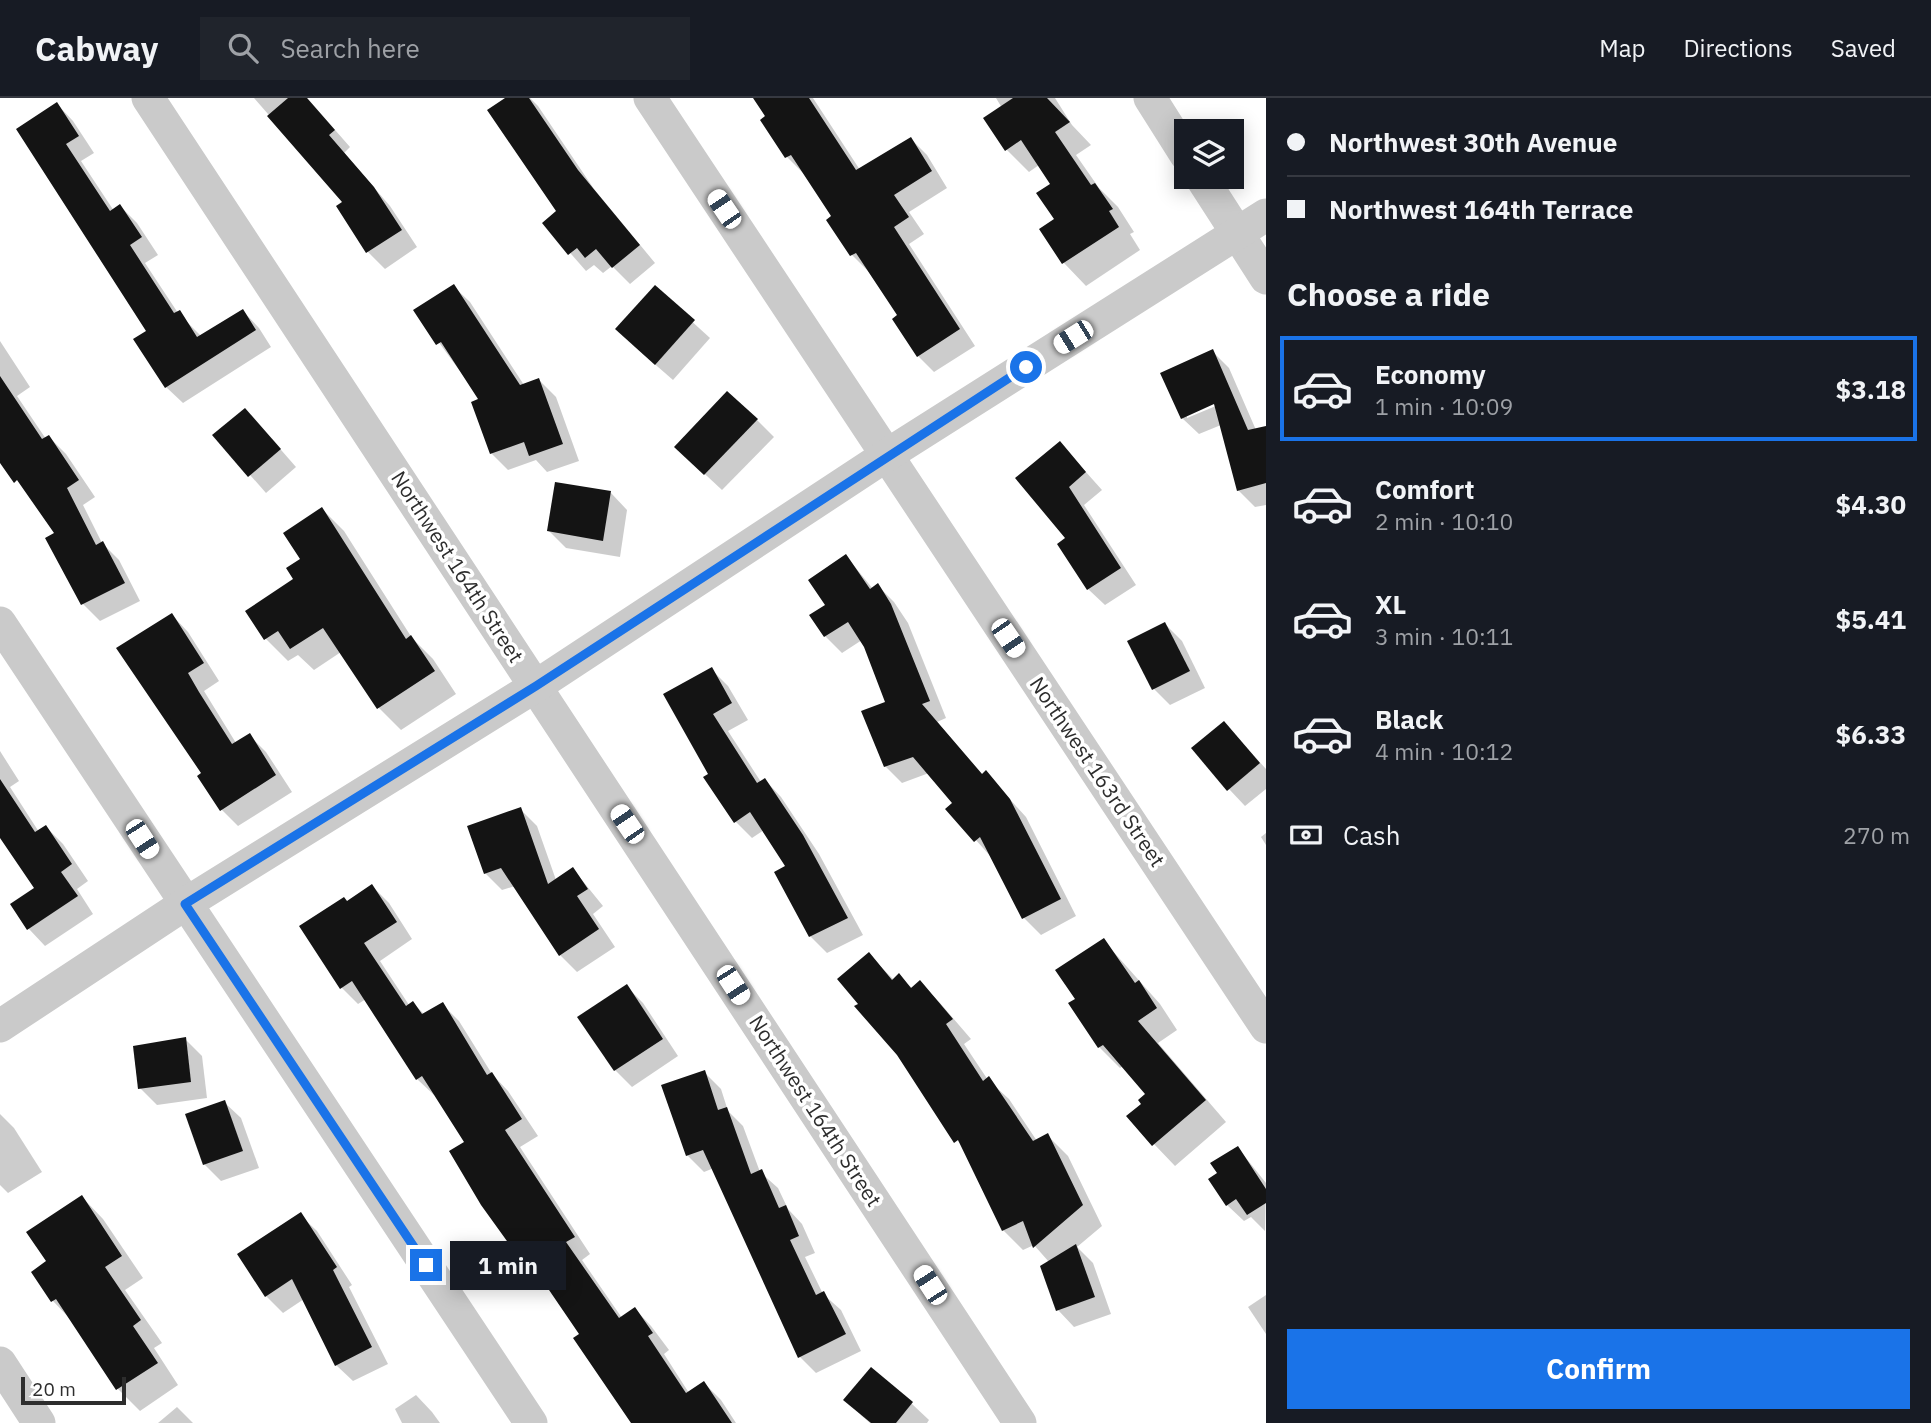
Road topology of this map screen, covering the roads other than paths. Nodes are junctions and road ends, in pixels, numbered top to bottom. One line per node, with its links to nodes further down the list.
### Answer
1 (148, 98): 11 (street, Northwest 164th Street)
2 (650, 98): 9 (street, Northwest 163rd Street)
3 (1150, 98): 4 (street)
4 (1174, 136)
5 (1209, 189): 7 (street)
6 (1266, 215): 7 (street)
7 (1237, 234): 8 (street); 9 (street)
8 (1266, 278)
9 (887, 455): 11 (street); 14 (street, Northwest 163rd Street)
10 (0, 623): 12 (street)
11 (536, 686): 12 (street); 18 (street, Northwest 164th Street)
12 (185, 904): 13 (street); 17 (street)
13 (0, 1026)
14 (1266, 1027)
15 (0, 1363): 16 (street)
16 (39, 1423)
17 (531, 1423)
18 (1020, 1423)

